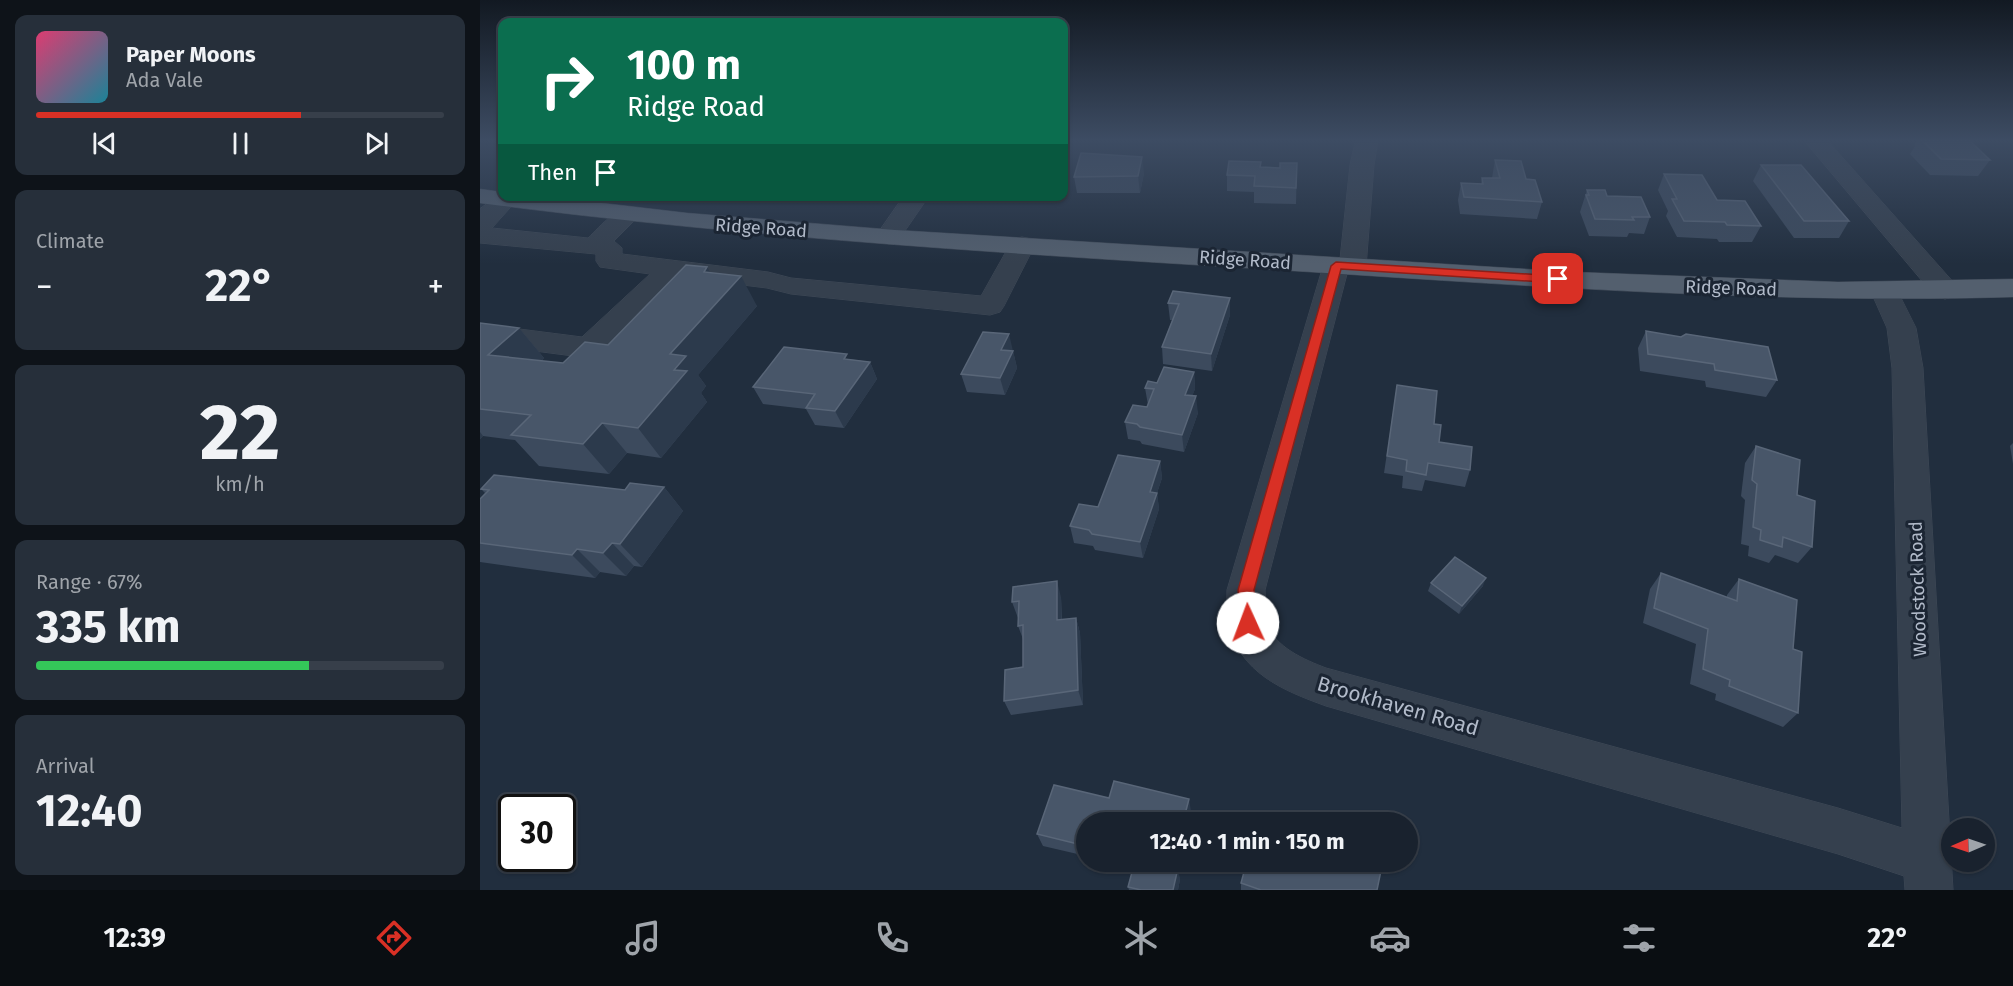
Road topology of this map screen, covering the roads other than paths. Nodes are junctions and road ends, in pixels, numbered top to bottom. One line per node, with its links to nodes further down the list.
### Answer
1 (1359, 182): 14 (street, Brookhaven Road)
2 (1851, 182): 17 (street)
3 (480, 196): 4 (main road, Ridge Road)
4 (498, 198)
5 (504, 201): 9 (street)
6 (521, 201): 8 (main road, Ridge Road)
7 (914, 201): 11 (street)
8 (628, 215): 11 (main road, Ridge Road); 13 (street)
9 (480, 228)
10 (480, 235): 13 (street)
11 (889, 236): 12 (main road, Ridge Road)
12 (1022, 245): 14 (main road, Ridge Road); 15 (street)
13 (594, 246): 15 (street)
14 (1345, 266): 18 (main road, Ridge Road); 20 (street, Brookhaven Road)
15 (672, 268): 19 (street)
16 (2013, 288): 17 (main road, Ridge Road)
17 (1946, 290): 18 (main road, Ridge Road)
18 (1885, 292): 20 (street, Woodstock Road)
19 (480, 334)
20 (1928, 875)

